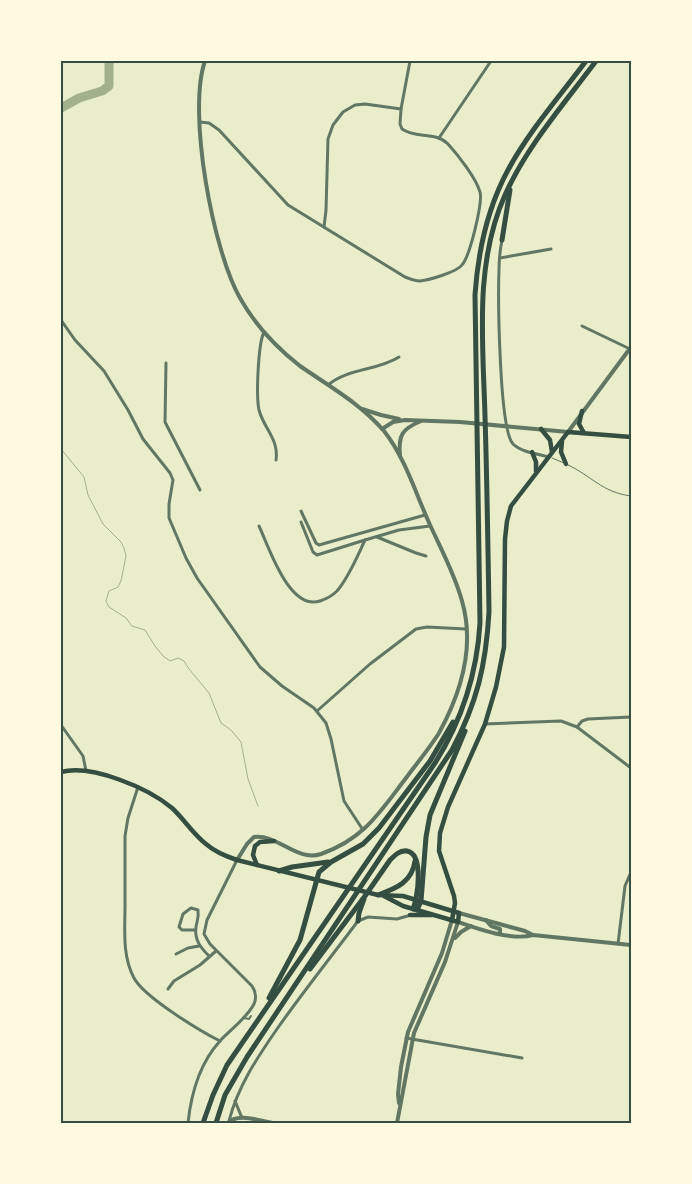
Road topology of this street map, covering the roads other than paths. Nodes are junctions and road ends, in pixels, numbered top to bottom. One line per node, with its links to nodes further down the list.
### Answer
1 (205, 61): 7 (street)
2 (410, 61): 6 (street)
3 (492, 61): 8 (street)
4 (586, 61): 48 (highway)
5 (596, 61): 9 (highway)
6 (401, 109): 8 (street); 10 (street)
7 (200, 122): 10 (street); 16 (street)
8 (439, 138): 10 (street)
9 (511, 182): 11 (highway); 50 (highway)
10 (324, 228)
11 (502, 240): 13 (street)
12 (551, 249): 13 (street)
13 (500, 258): 31 (street)
14 (61, 320): 49 (street)
15 (582, 326): 17 (street)
16 (264, 332): 20 (street); 34 (street)
17 (630, 348): 22 (street)
18 (399, 357): 20 (street)
19 (166, 363): 37 (street)
20 (328, 385): 21 (street)
21 (358, 407): 23 (street); 25 (street)
22 (582, 411): 27 (street); 28 (main road)
23 (405, 420): 24 (street); 25 (street)
24 (423, 420): 26 (street); 33 (street)
25 (382, 429): 33 (street)
26 (541, 430): 27 (street); 32 (main road)
27 (568, 432): 28 (main road); 30 (main road)
28 (584, 433): 29 (main road)
29 (631, 437)
30 (562, 439): 32 (main road); 35 (main road)
31 (532, 452): 32 (street); 36 (main road)
32 (550, 454): 35 (lane); 36 (main road)
33 (400, 458): 40 (street)
34 (276, 460)
35 (566, 464): 38 (lane)
36 (536, 472): 52 (main road)
37 (200, 490)
38 (631, 496)
39 (301, 511): 40 (street)
40 (426, 515): 43 (street)
41 (300, 522): 45 (street)
42 (258, 526): 45 (street)
43 (430, 526): 44 (street); 47 (street)
44 (376, 536): 45 (street); 46 (street)
45 (365, 540)
46 (426, 556)
47 (466, 629): 49 (street); 59 (street)
48 (472, 681): 63 (highway); 93 (highway)
49 (317, 711): 59 (street)
50 (470, 713): 70 (highway); 95 (highway)
51 (631, 717): 54 (street)
52 (485, 724): 54 (street); 71 (main road)
53 (61, 725): 57 (street)
54 (577, 727): 55 (street)
55 (631, 768)
56 (61, 772): 57 (main road)
57 (86, 772): 58 (main road)
58 (138, 787): 62 (main road); 99 (street)
59 (363, 831): 60 (street)
60 (274, 841): 62 (street); 64 (main road)
61 (416, 858): 68 (highway); 69 (highway); 70 (highway)
62 (236, 860): 64 (main road); 89 (street)
63 (331, 862): 65 (highway); 67 (highway)
64 (257, 865): 65 (main road)
65 (279, 871): 67 (main road)
66 (631, 872): 86 (street)
67 (316, 879): 68 (main road); 93 (highway)
68 (380, 895): 70 (main road); 72 (main road)
69 (365, 896): 79 (highway); 95 (highway)
70 (418, 900): 72 (highway); 73 (main road)
71 (455, 903): 73 (main road); 74 (main road)
72 (415, 910): 75 (street); 76 (main road)
73 (454, 911): 74 (main road); 77 (main road)
74 (460, 913): 78 (street); 80 (main road)
75 (410, 915): 76 (main road); 79 (street)
76 (434, 915): 77 (main road)
77 (452, 920): 80 (main road); 97 (street)
78 (486, 920): 83 (street); 84 (street)
79 (358, 921): 95 (street)
80 (458, 922): 81 (street); 85 (street)
81 (471, 926): 83 (street); 85 (street)
82 (195, 930): 82 (street); 88 (street)
83 (500, 934): 84 (street)
84 (533, 935): 86 (street)
85 (453, 942): 98 (street)
86 (618, 944): 87 (street)
87 (631, 945)
88 (199, 946): 90 (street); 91 (street)
89 (216, 950): 91 (street); 96 (street)
90 (176, 954)
91 (209, 956): 92 (street)
92 (168, 989)
93 (260, 1015): 107 (highway)
94 (251, 1016): 96 (street)
95 (280, 1017): 101 (street); 108 (highway)
96 (244, 1018): 99 (street)
97 (406, 1038): 98 (street); 102 (street)
98 (412, 1039): 100 (street); 102 (street)
99 (220, 1040): 106 (street)
100 (522, 1058)
101 (235, 1100): 103 (street); 104 (street)
102 (400, 1106): 110 (street)
103 (242, 1118): 104 (street); 105 (street)
104 (228, 1122)
105 (258, 1122): 109 (street)
106 (188, 1123)
107 (203, 1123)
108 (216, 1123)
109 (273, 1123)
110 (398, 1123)

